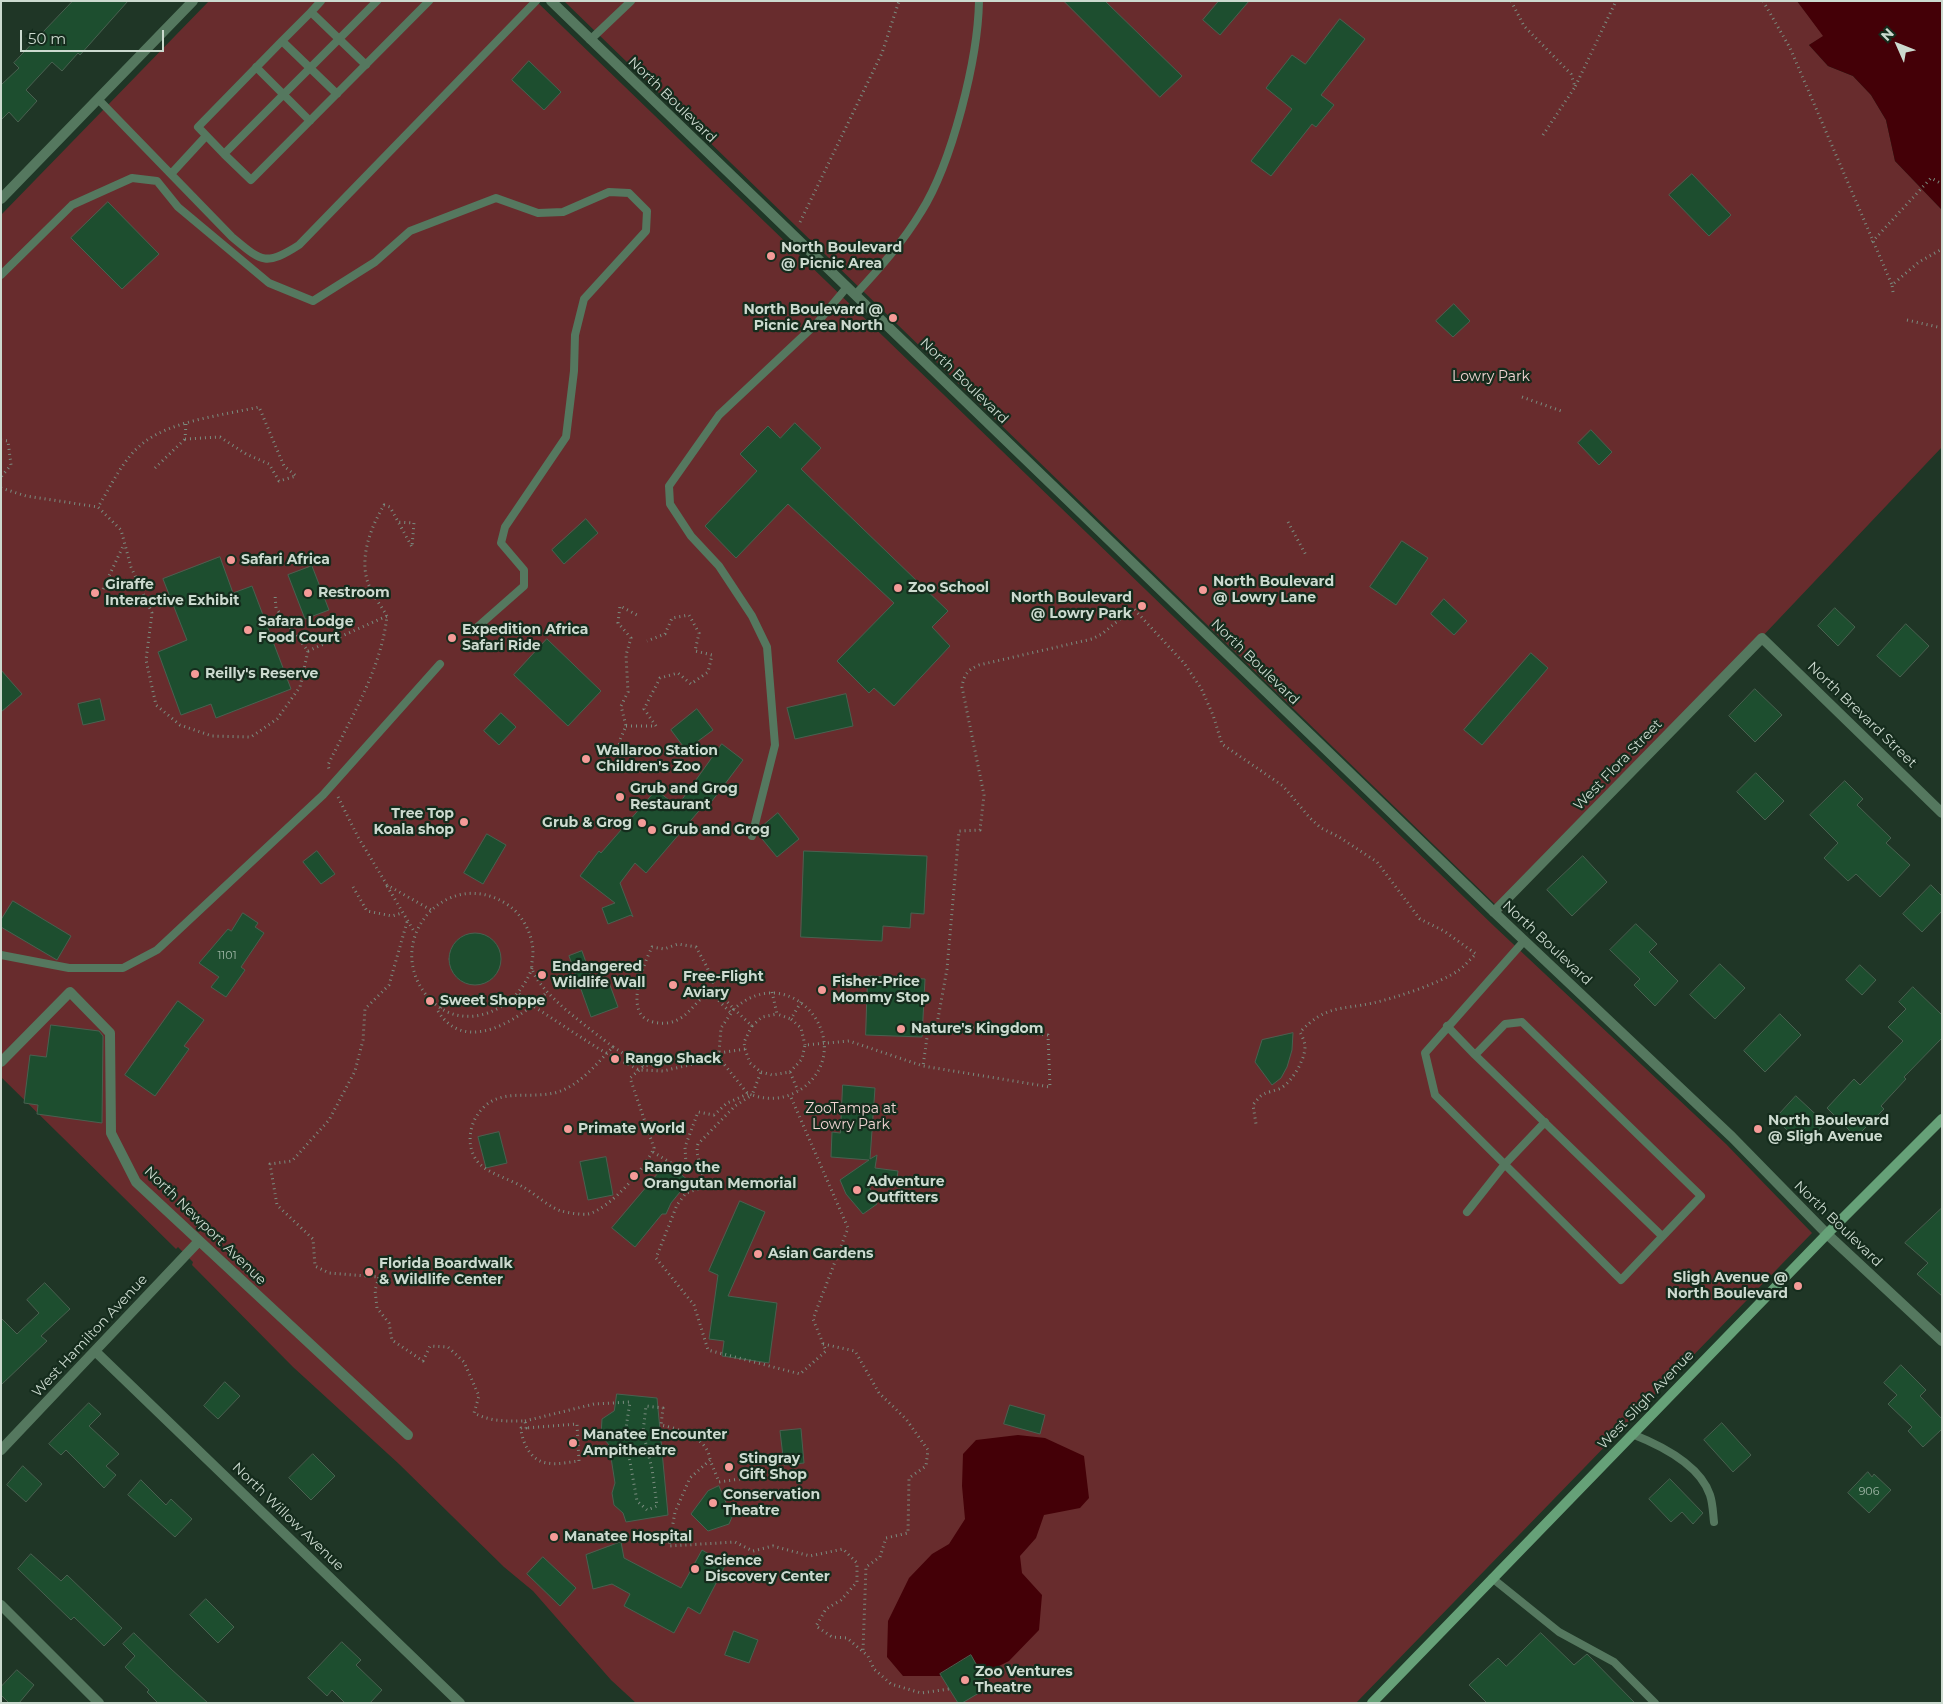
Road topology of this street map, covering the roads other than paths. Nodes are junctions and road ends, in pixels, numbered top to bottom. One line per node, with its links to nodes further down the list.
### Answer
1 (194, 1): 18 (street)
2 (321, 1): 9 (lane)
3 (376, 1): 10 (lane)
4 (429, 1): 13 (lane)
5 (536, 1): 22 (lane)
6 (551, 1): 11 (street, North Boulevard)
7 (631, 1): 11 (lane)
8 (979, 1): 26 (lane)
9 (311, 12): 10 (lane); 12 (lane)
10 (340, 38): 13 (lane); 15 (lane)
11 (590, 40): 25 (street, North Boulevard)
12 (282, 41): 14 (lane); 15 (lane)
13 (366, 65): 17 (lane)
14 (256, 67): 16 (lane); 20 (lane)
15 (310, 68): 16 (lane); 17 (lane)
16 (283, 94): 19 (lane); 21 (lane)
17 (337, 94): 19 (lane)
18 (98, 99): 22 (lane); 23 (street)
19 (310, 121): 21 (lane)
20 (206, 136): 21 (lane); 22 (lane)
21 (224, 154)
22 (171, 174)
23 (1, 199)
24 (1, 275): 27 (lane)
25 (847, 288): 26 (street, North Boulevard); 31 (lane)
26 (855, 295): 32 (street, North Boulevard)
27 (474, 630)
28 (1762, 638): 30 (street, North Brevard Street); 32 (street, West Flora Street)
29 (440, 664): 34 (lane)
30 (1942, 813)
31 (752, 836)
32 (1494, 912): 33 (street, North Boulevard)
33 (1524, 941): 35 (lane); 42 (street, North Boulevard)
34 (1, 955)
35 (1447, 1026): 36 (lane); 40 (lane)
36 (1475, 1055): 39 (lane); 43 (lane)
37 (1, 1062): 44 (street, North Newport Avenue)
38 (1942, 1119): 42 (main road, West Sligh Avenue)
39 (1545, 1122): 40 (lane); 43 (lane)
40 (1505, 1164): 41 (lane); 43 (lane)
41 (1467, 1212)
42 (1827, 1234): 45 (street, North Boulevard); 47 (main road, West Sligh Avenue)
43 (1662, 1236)
44 (199, 1241): 46 (street, West Hamilton Avenue); 48 (street, North Newport Avenue)
45 (1942, 1341)
46 (96, 1352): 49 (street, West Hamilton Avenue); 54 (street, North Willow Avenue)
47 (1632, 1434): 50 (lane); 51 (main road, West Sligh Avenue)
48 (408, 1435)
49 (1, 1450)
50 (1714, 1522)
51 (1492, 1578): 55 (main road, West Sligh Avenue); 56 (lane)
52 (1, 1605): 53 (street)
53 (100, 1703)
54 (460, 1703)
55 (1372, 1703)
56 (1655, 1703)

